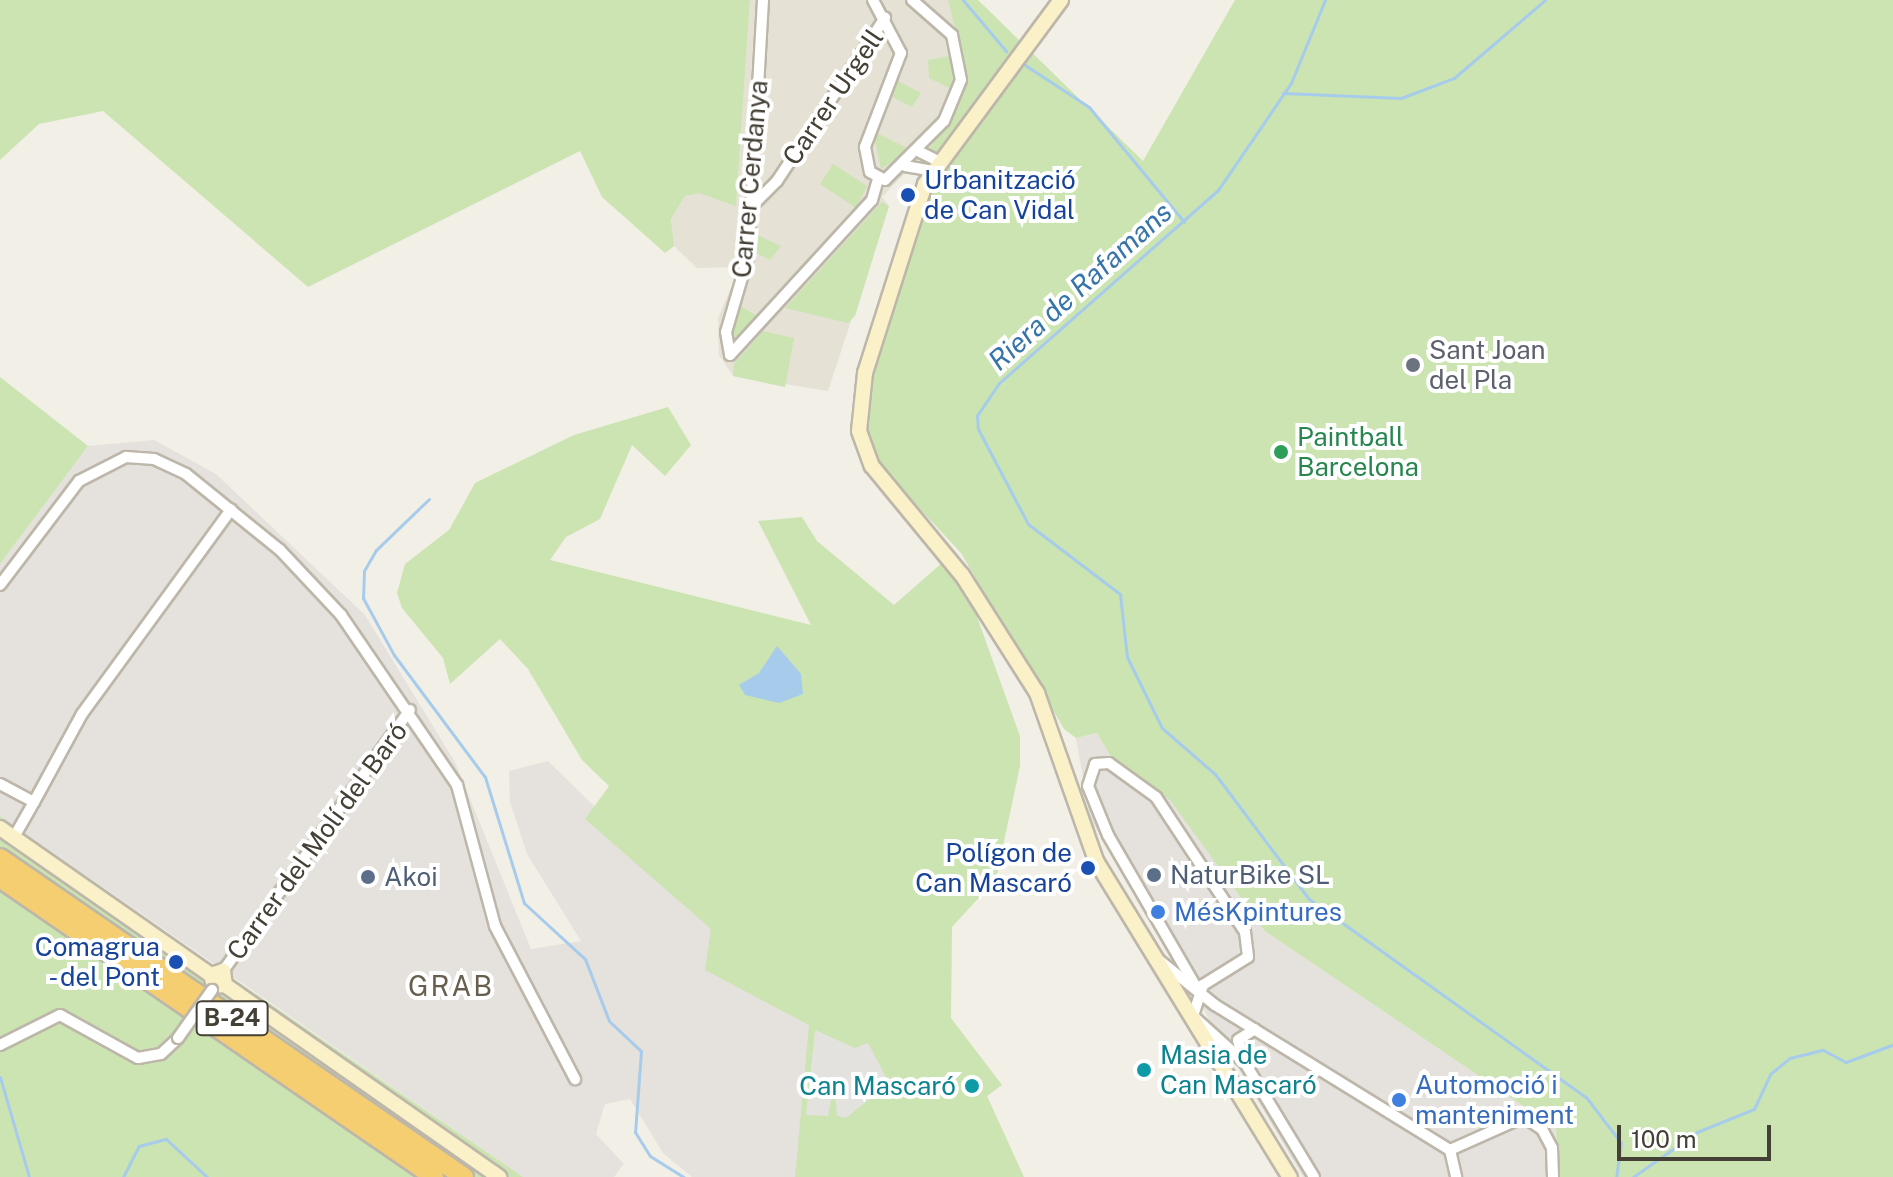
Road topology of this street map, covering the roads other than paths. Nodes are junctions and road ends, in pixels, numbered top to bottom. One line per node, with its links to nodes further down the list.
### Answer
1 (763, 0): 10 (street, Carrer Cerdanya)
2 (873, 0): 5 (street)
3 (912, 0): 6 (street)
4 (1061, 0): 8 (main road)
5 (885, 18): 9 (street); 10 (street, Carrer Urgell)
6 (920, 152): 7 (street); 8 (street)
7 (905, 166): 8 (street); 9 (street)
8 (935, 166): 22 (main road)
9 (878, 179): 10 (street, Carrer Cerdanya)
10 (748, 210)
11 (231, 510): 12 (street); 13 (street); 15 (street)
12 (0, 585)
13 (410, 710): 23 (street, Carrer del Molí del Baró); 29 (street)
14 (0, 784): 15 (street)
15 (34, 802): 17 (street)
16 (0, 828): 17 (main road)
17 (14, 837): 23 (main road)
18 (0, 858): 32 (highway, B-24)
19 (0, 878): 21 (highway, B-24)
20 (0, 892): 21 (highway)
21 (81, 932): 31 (highway, B-24)
22 (1156, 958): 24 (street); 25 (main road)
23 (217, 981): 27 (street, Carrer del Molí del Baró, bridge); 33 (main road)
24 (1199, 992): 24 (street); 25 (street); 26 (street)
25 (1193, 1016): 28 (street); 34 (main road)
26 (1255, 1029): 28 (street); 30 (street)
27 (0, 1045)
28 (1245, 1063): 35 (street)
29 (575, 1079)
30 (1450, 1150): 36 (street); 37 (street)
31 (434, 1177)
32 (464, 1177)
33 (499, 1177)
34 (1290, 1177)
35 (1314, 1177)
36 (1456, 1177)
37 (1553, 1177)

